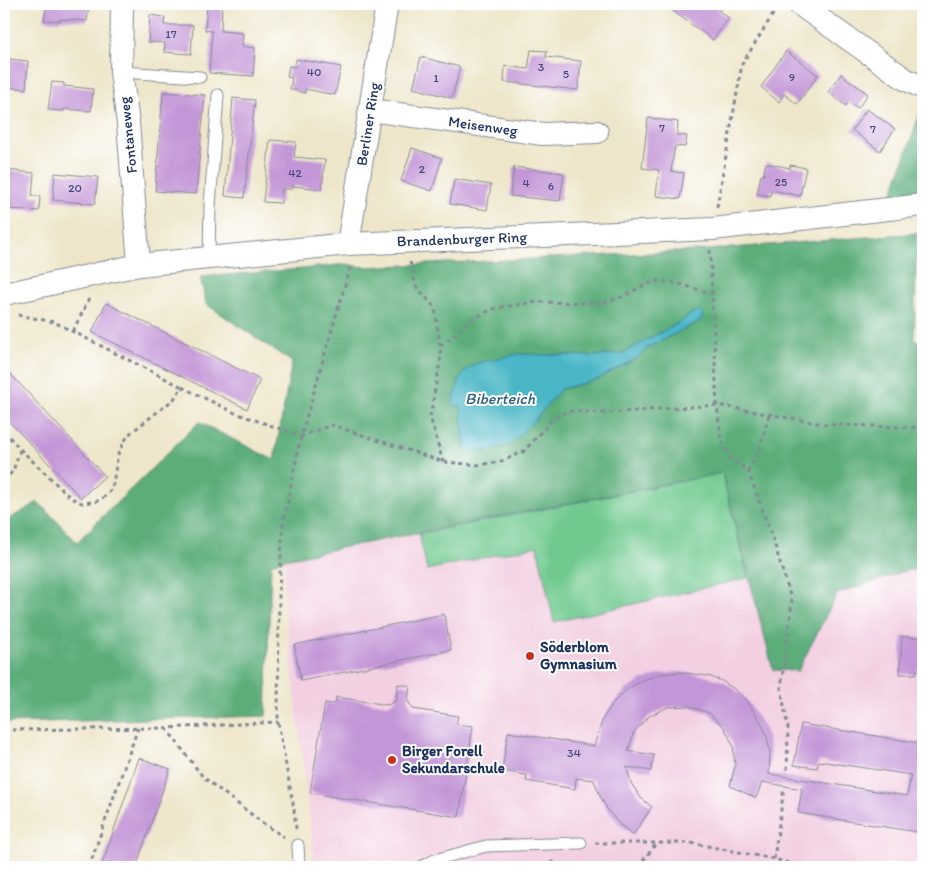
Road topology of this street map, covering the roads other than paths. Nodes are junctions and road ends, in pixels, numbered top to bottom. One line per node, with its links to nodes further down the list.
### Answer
1 (122, 4): 4 (street, Fontaneweg)
2 (387, 4): 8 (street, Berliner Ring)
3 (799, 4): 6 (street)
4 (121, 72): 5 (lane); 13 (street, Fontaneweg)
5 (200, 77)
6 (923, 88)
7 (218, 95): 12 (lane)
8 (370, 110): 9 (street, Meisenweg); 11 (street, Berliner Ring)
9 (597, 132)
10 (923, 205): 11 (street, Brandenburger Ring)
11 (348, 244): 12 (street, Brandenburger Ring)
12 (209, 258): 13 (street, Brandenburger Ring)
13 (139, 266): 14 (street, Brandenburger Ring)
14 (4, 294)
15 (581, 843): 18 (lane)
16 (298, 845): 17 (lane)
17 (299, 867)
18 (421, 867)

